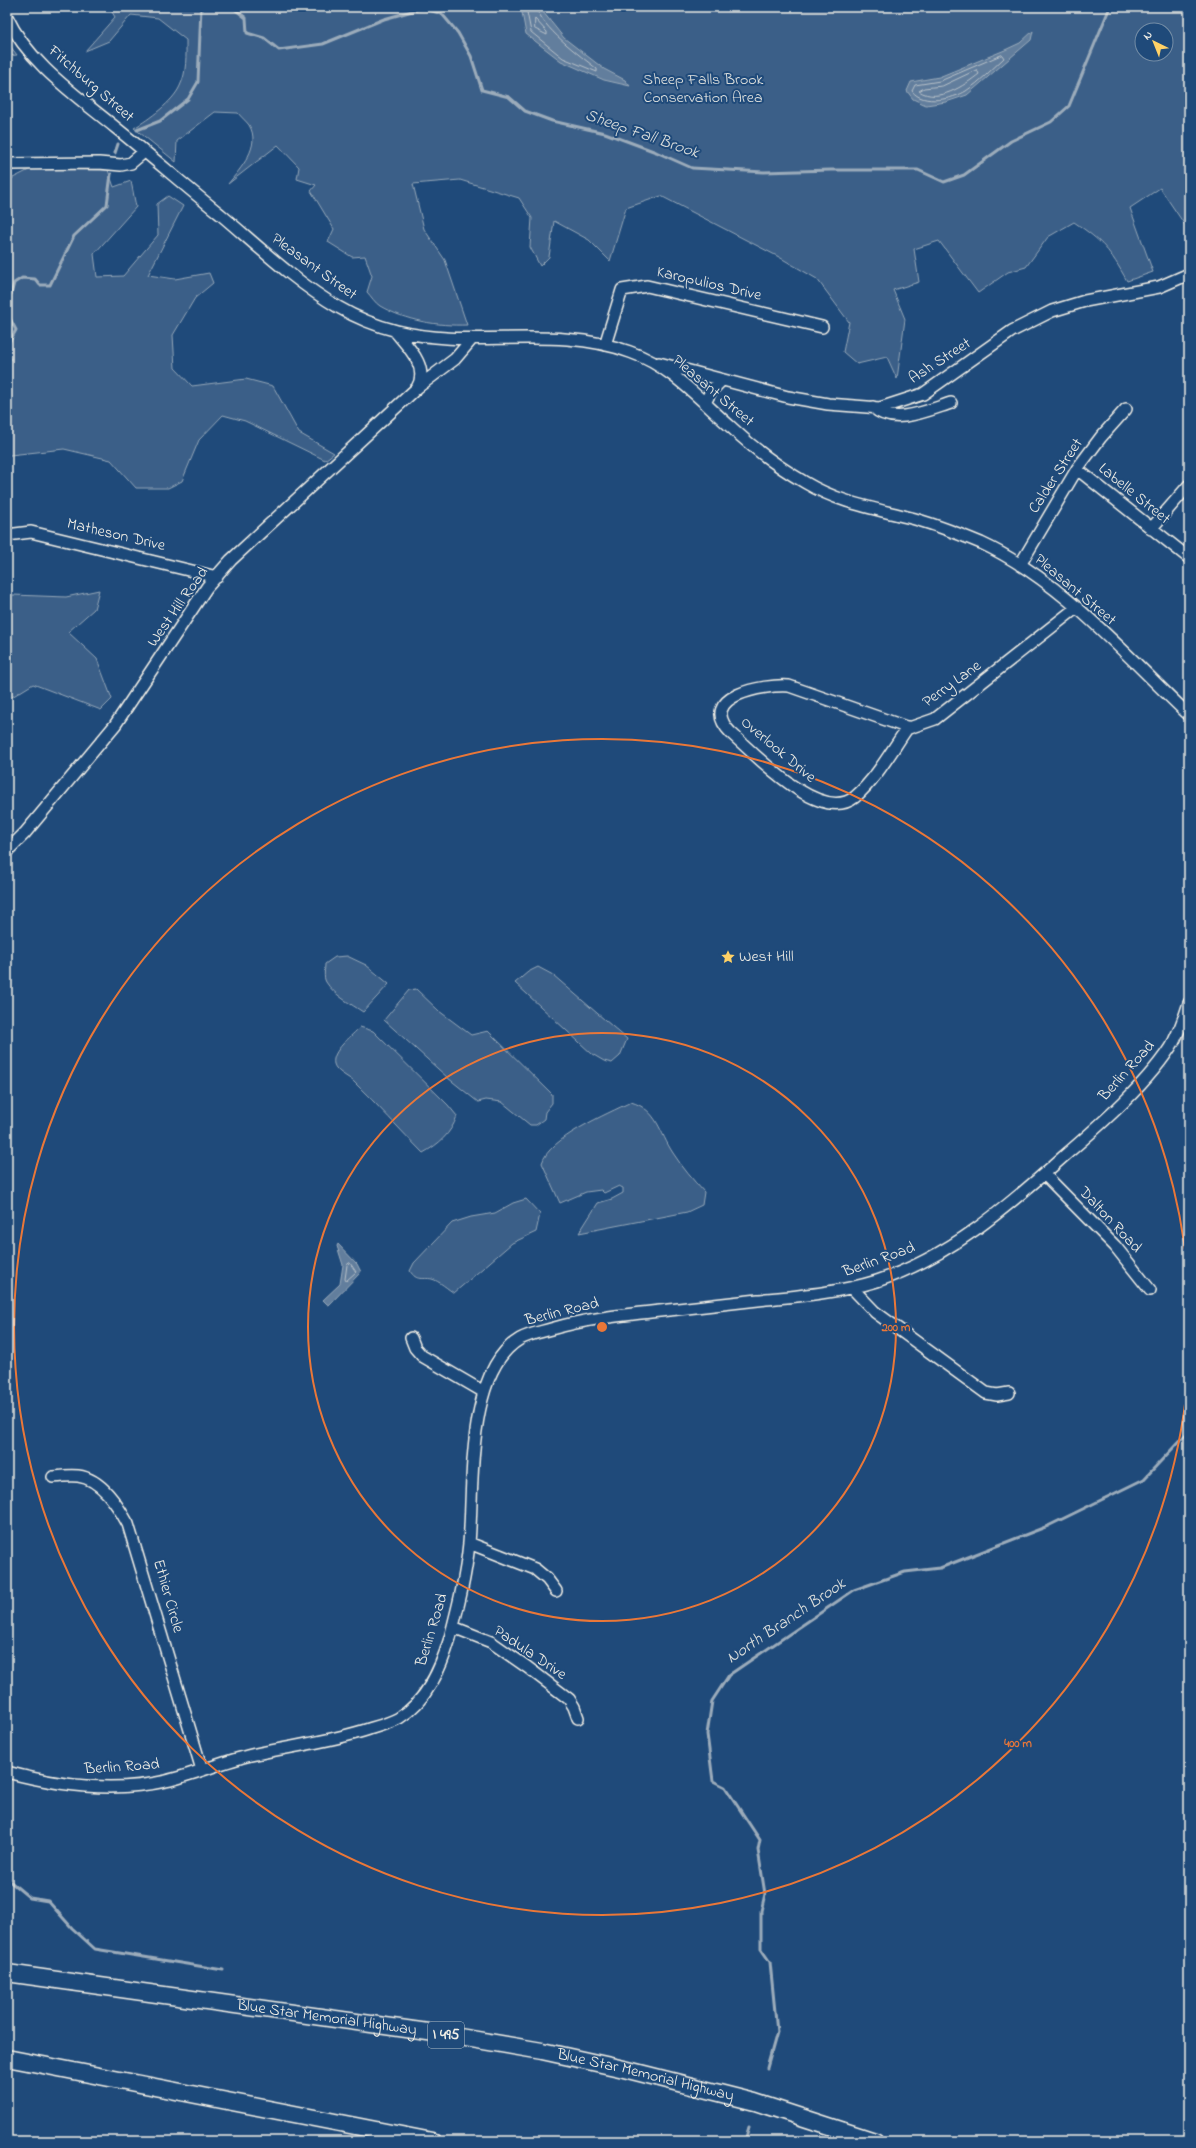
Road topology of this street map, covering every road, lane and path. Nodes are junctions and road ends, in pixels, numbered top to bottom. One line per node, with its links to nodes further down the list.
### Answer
1 (7, 16): 2 (street, Fitchburg Street)
2 (144, 152): 3 (street); 6 (street, Pleasant Street)
3 (7, 164)
4 (1189, 274): 14 (street, Ash Street)
5 (822, 327): 8 (street, Karopulios Drive)
6 (395, 331): 7 (street, Pleasant Street); 11 (street)
7 (472, 339): 8 (street, Pleasant Street); 11 (street, West Hill Road)
8 (605, 345): 9 (street, Pleasant Street)
9 (651, 361): 10 (street, Ash Street); 12 (street, Pleasant Street)
10 (722, 380): 12 (street); 14 (street, Ash Street)
11 (417, 388): 22 (street, West Hill Road)
12 (705, 403): 21 (street, Pleasant Street)
13 (951, 403): 14 (street)
14 (873, 407)
15 (1126, 409): 16 (street, Calder Street)
16 (1077, 469): 18 (street, Labelle Street); 21 (street, Calder Street)
17 (1189, 485): 18 (street)
18 (1151, 529): 20 (street, Labelle Street)
19 (7, 535): 22 (street, Matheson Drive)
20 (1189, 558)
21 (1020, 565): 23 (street, Pleasant Street)
22 (217, 577): 26 (street, West Hill Road)
23 (1076, 608): 24 (street, Pleasant Street); 25 (street, Perry Lane)
24 (1189, 715)
25 (908, 727): 25 (street, Overlook Drive)
26 (7, 851)
27 (1189, 1003): 28 (street, Berlin Road)
28 (1044, 1174): 29 (street, Berlin Road); 30 (street, Dalton Road)
29 (852, 1288): 32 (street, Berlin Road); 33 (street)
30 (1150, 1290)
31 (411, 1338): 32 (street)
32 (484, 1392): 35 (street, Berlin Road)
33 (1009, 1393)
34 (53, 1477): 39 (street, Ethier Circle)
35 (469, 1543): 36 (street); 37 (street, Berlin Road)
36 (556, 1591)
37 (452, 1627): 38 (street, Padula Drive); 39 (street, Berlin Road)
38 (578, 1718)
39 (202, 1770): 40 (street, Berlin Road)
40 (7, 1772)
41 (7, 1973): 44 (highway, Blue Star Memorial Highway / I 495)
42 (7, 2058): 43 (highway)
43 (432, 2141)
44 (875, 2141)

